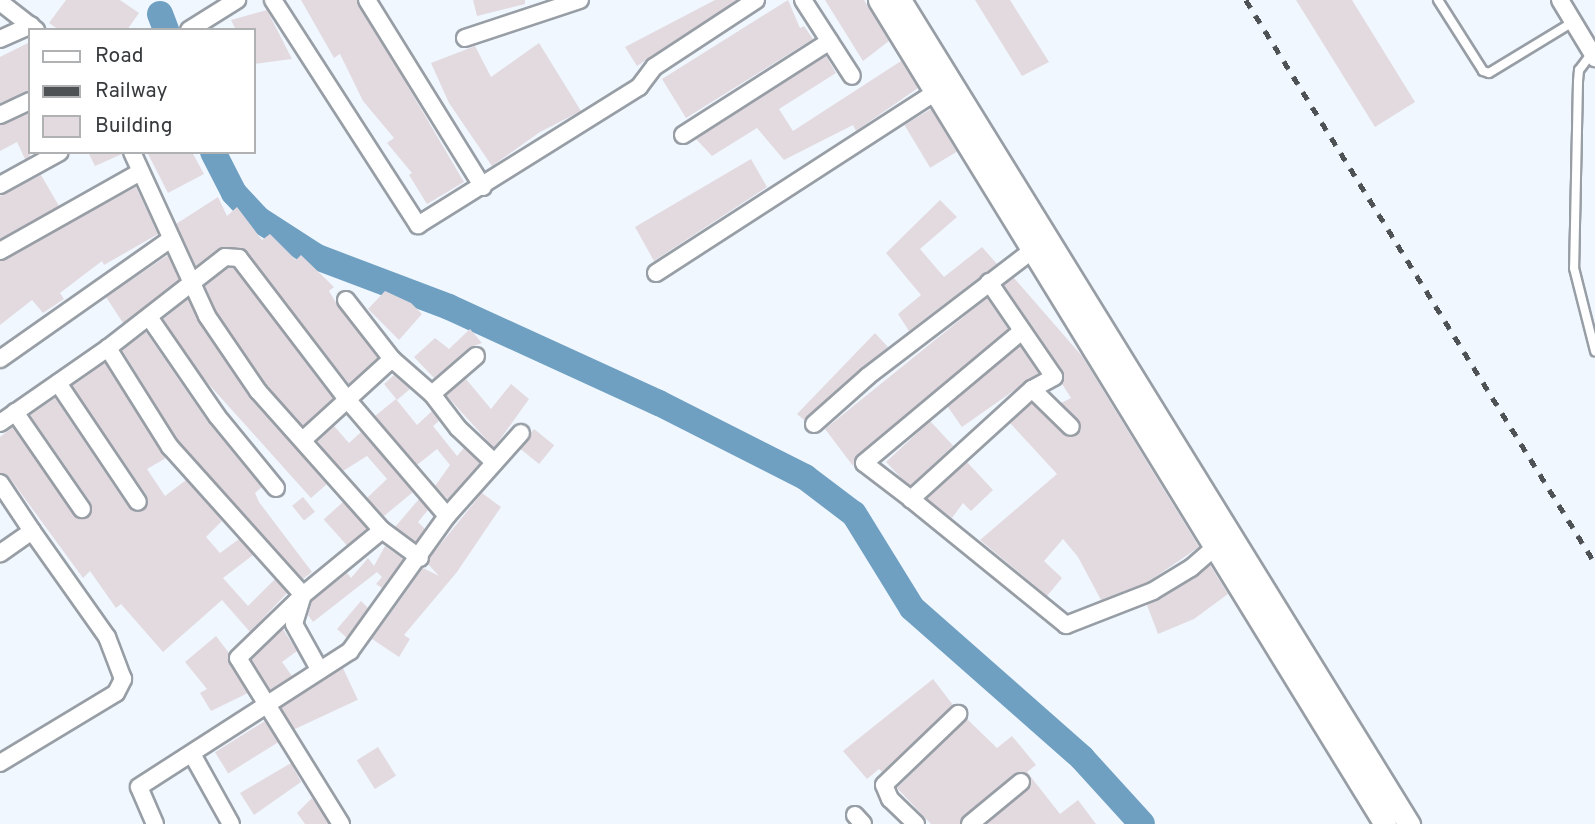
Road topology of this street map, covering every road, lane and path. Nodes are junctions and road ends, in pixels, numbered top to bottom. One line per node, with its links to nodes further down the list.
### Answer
1 (237, 0): 14 (street)
2 (273, 0): 29 (street)
3 (367, 0): 29 (street)
4 (580, 0): 16 (street)
5 (756, 0): 29 (street)
6 (803, 0): 18 (street)
7 (879, 0): 21 (street)
8 (900, 0): 79 (street)
9 (1438, 0): 12 (lane)
10 (1559, 0): 12 (street)
11 (0, 2): 13 (street)
12 (1573, 22): 19 (street)
13 (33, 28)
14 (192, 28)
15 (28, 30): 17 (street)
16 (466, 38)
17 (0, 39)
18 (830, 41): 20 (street); 24 (street)
19 (1594, 55): 40 (lane)
20 (852, 76)
21 (936, 92): 31 (street); 33 (street)
22 (28, 102): 23 (street)
23 (0, 116)
24 (683, 135)
25 (56, 154): 28 (street)
26 (133, 154): 27 (street)
27 (140, 172): 30 (street); 32 (street)
28 (0, 185)
29 (484, 187)
30 (171, 239): 34 (street); 42 (street)
31 (1032, 250): 35 (street); 63 (street)
32 (0, 251)
33 (656, 273)
34 (194, 282): 37 (street); 47 (street); 53 (street)
35 (989, 282): 38 (street); 50 (street)
36 (346, 300): 43 (street)
37 (149, 317): 39 (street); 56 (street)
38 (1022, 331): 45 (street); 57 (street)
39 (108, 348): 44 (street); 66 (street)
40 (1595, 351)
41 (476, 356): 46 (street)
42 (0, 359)
43 (392, 359): 46 (street); 47 (street)
44 (58, 383): 48 (street); 58 (street)
45 (1032, 388): 51 (street); 57 (street)
46 (432, 394): 54 (street)
47 (346, 398): 53 (street); 60 (street)
48 (15, 412): 49 (street); 59 (street)
49 (0, 423)
50 (814, 424)
51 (1071, 428)
52 (521, 433): 54 (street)
53 (304, 439): 61 (street)
54 (494, 462): 60 (street)
55 (0, 483): 62 (street)
56 (276, 488)
57 (911, 499): 63 (street)
58 (138, 502)
59 (82, 509)
60 (447, 516): 65 (street)
61 (382, 530): 65 (street); 66 (street)
62 (32, 531): 64 (street); 71 (street)
63 (1215, 547): 78 (street)
64 (0, 553)
65 (420, 558): 67 (street)
66 (303, 595): 67 (street); 68 (street)
67 (319, 669): 68 (street)
68 (269, 707): 70 (street); 75 (street)
69 (958, 713): 76 (street)
70 (192, 754): 73 (street); 74 (street)
71 (0, 763)
72 (1021, 782): 77 (street)
73 (155, 824)
74 (231, 824)
75 (341, 824)
76 (916, 824)
77 (971, 824)
78 (1385, 824)
79 (1409, 824)

